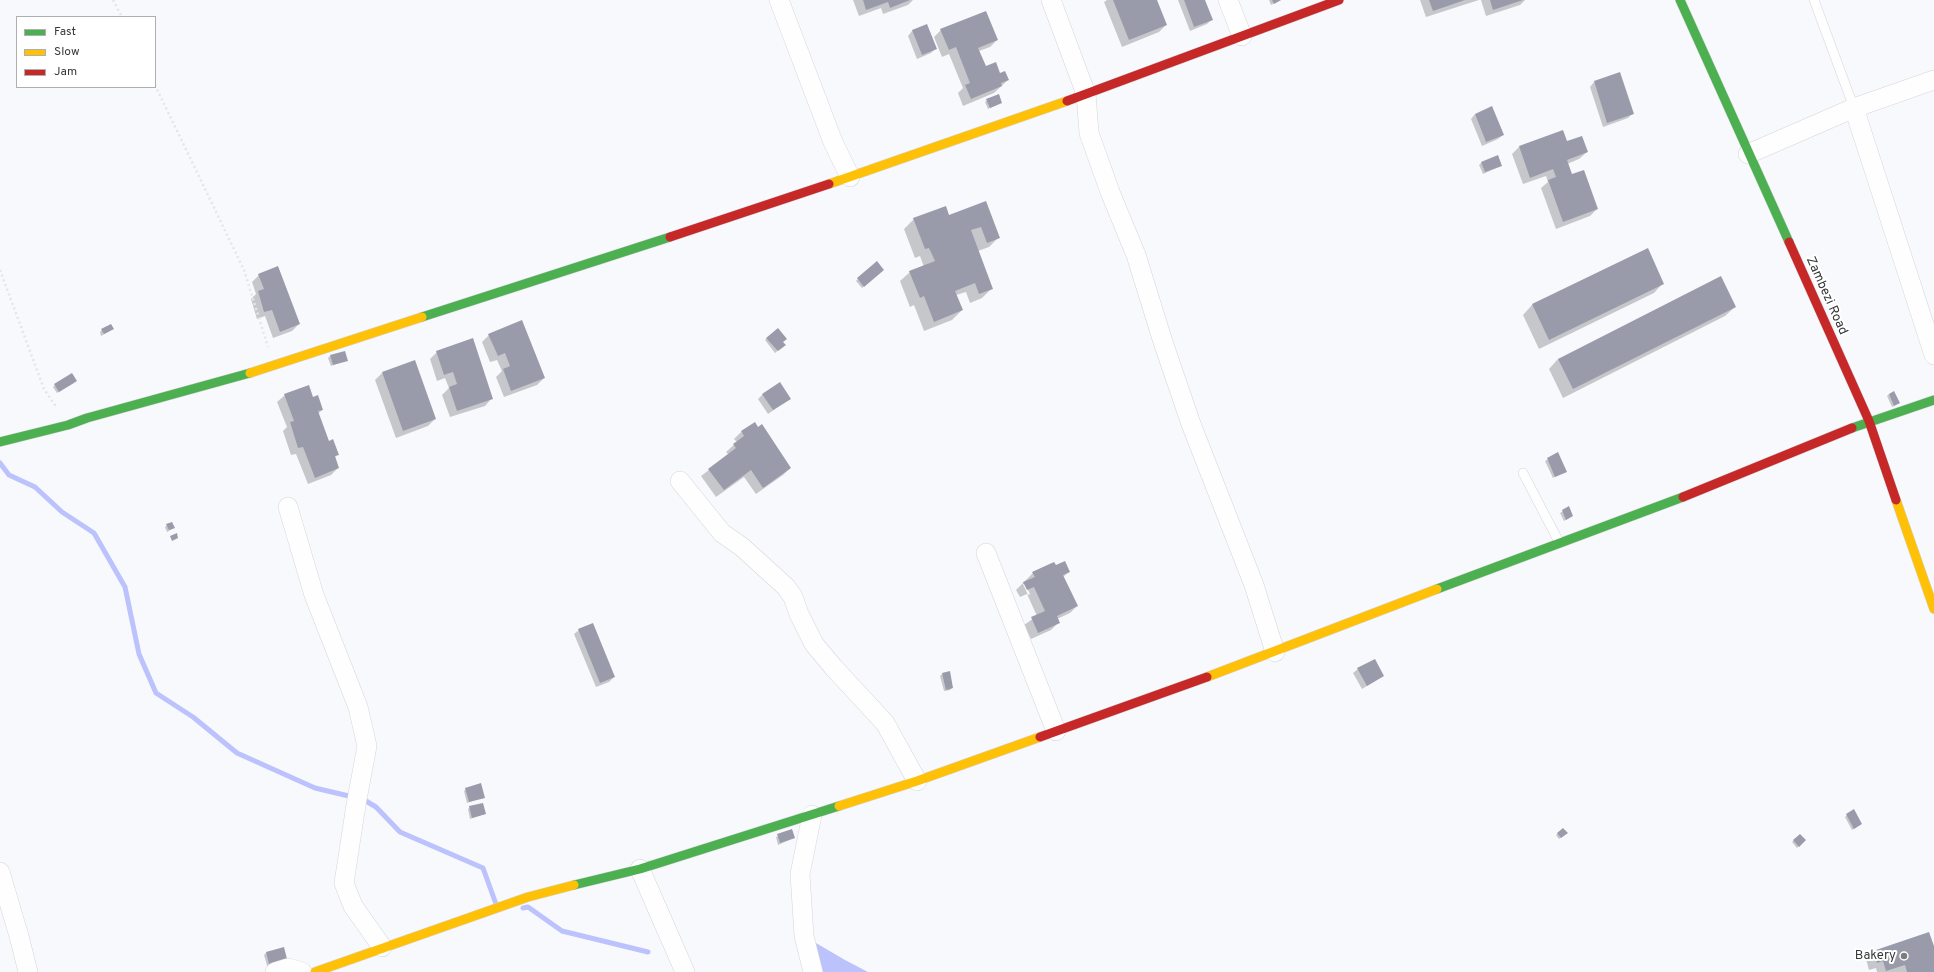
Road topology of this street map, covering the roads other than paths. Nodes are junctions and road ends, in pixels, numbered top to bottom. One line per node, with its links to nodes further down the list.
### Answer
1 (779, 0): 12 (street)
2 (1051, 0): 9 (street)
3 (1228, 0): 7 (street)
4 (1337, 0): 7 (street)
5 (1680, 0): 11 (street, Zambezi Road)
6 (1814, 0): 10 (lane)
7 (1242, 36): 9 (street)
8 (1934, 80): 10 (street)
9 (1086, 94): 12 (street); 23 (street)
10 (1854, 108): 11 (street); 13 (street)
11 (1748, 154): 15 (street, Zambezi Road)
12 (850, 177): 16 (street)
13 (1934, 355)
14 (1934, 400): 15 (street)
15 (1869, 421): 20 (street); 22 (street, Zambezi Road)
16 (0, 442)
17 (1523, 473): 20 (lane)
18 (680, 481): 25 (street)
19 (288, 507): 29 (street)
20 (1559, 542): 23 (street)
21 (986, 553): 24 (street)
22 (1934, 609)
23 (1275, 652): 24 (street)
24 (1056, 731): 25 (street)
25 (917, 781): 26 (street)
26 (812, 815): 27 (street); 35 (street)
27 (640, 869): 29 (street); 34 (street)
28 (0, 872): 30 (street)
29 (382, 947): 33 (street)
30 (28, 972)
31 (275, 972): 32 (street)
32 (302, 972)
33 (315, 972)
34 (685, 972)
35 (813, 972)

